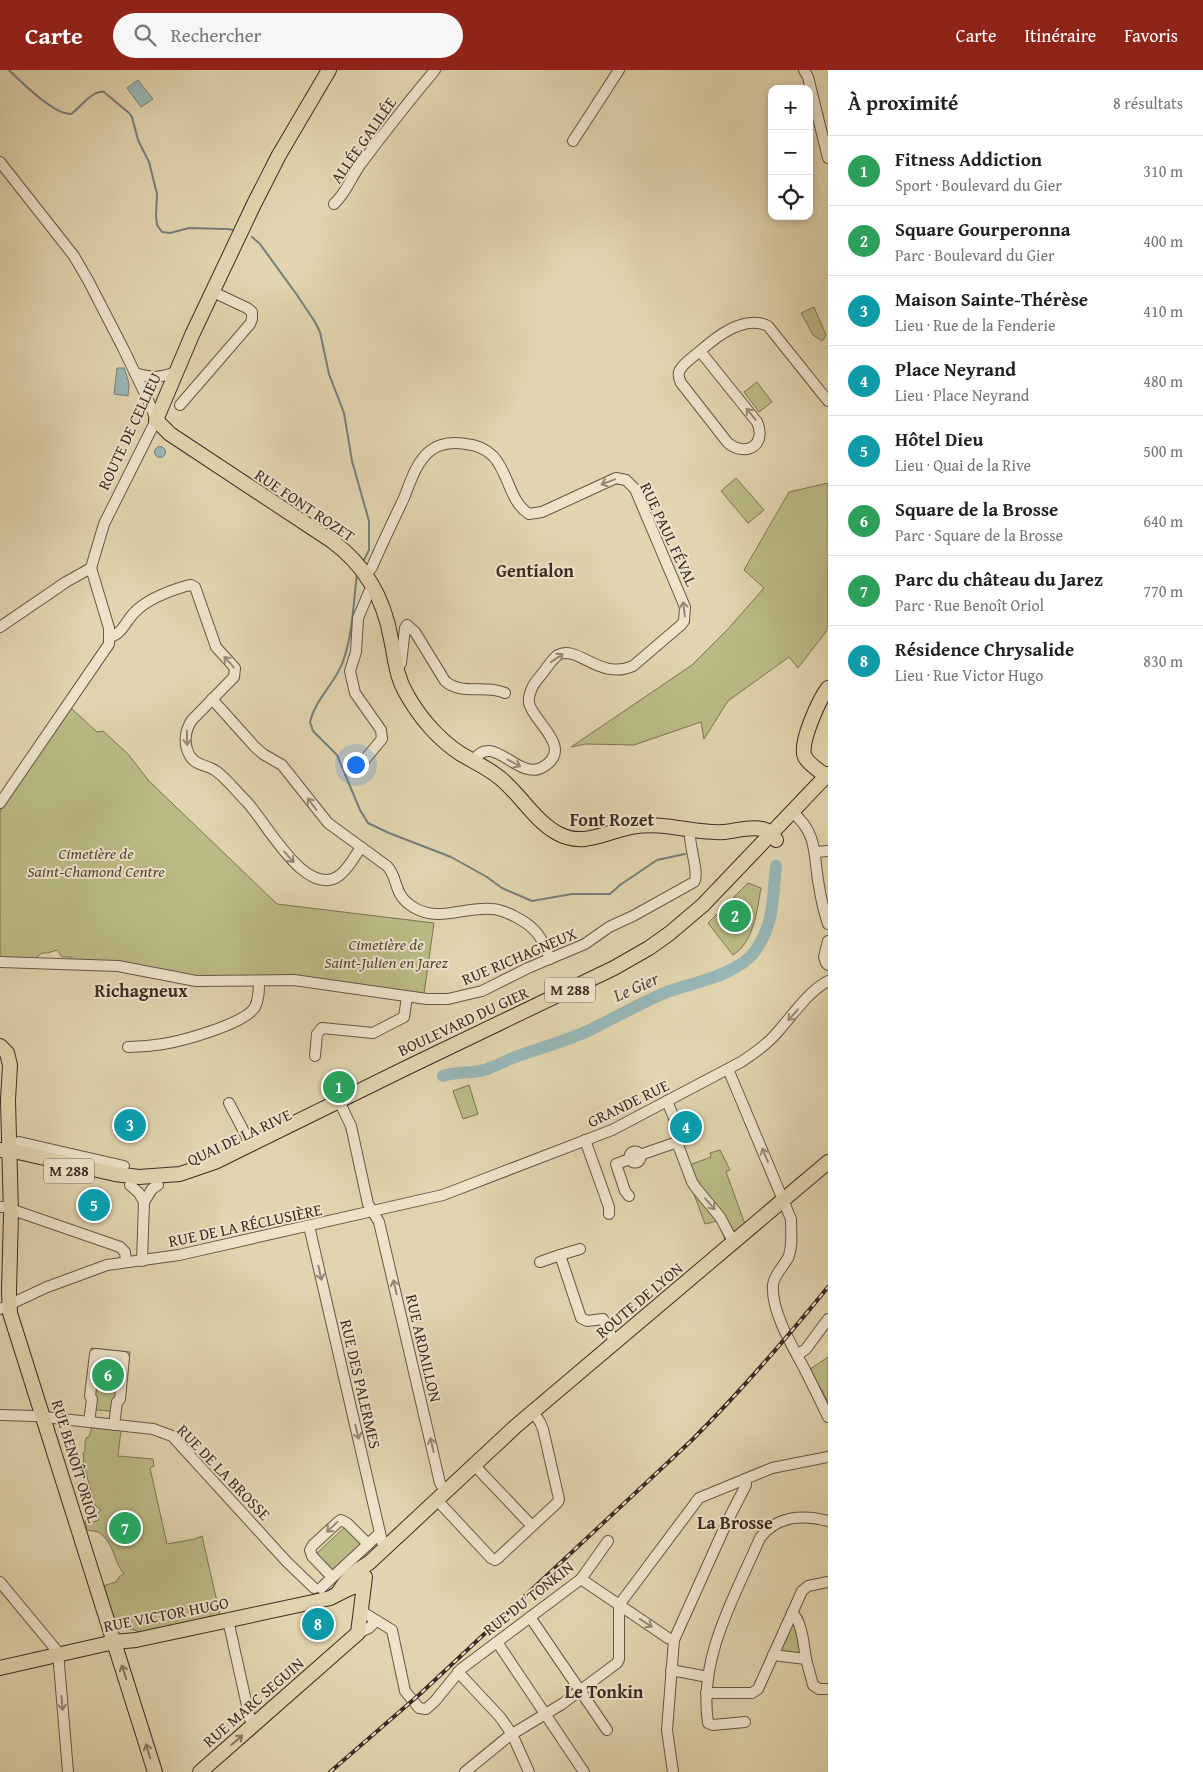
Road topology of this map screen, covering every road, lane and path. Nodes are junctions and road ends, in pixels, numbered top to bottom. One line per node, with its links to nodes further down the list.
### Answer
1 (329, 70): 9 (main road, ROUTE DE CELLIEU)
2 (434, 70): 8 (street, ALLÉE GALILÉE)
3 (619, 70): 5 (street)
4 (804, 70): 6 (street)
5 (573, 141)
6 (828, 158)
7 (0, 162): 12 (street)
8 (334, 204)
9 (213, 292): 11 (main road, ROUTE DE CELLIEU); 14 (street)
10 (700, 351): 10 (street, one-way to 10); 13 (street)
11 (175, 372): 12 (street); 15 (main road, ROUTE DE CELLIEU)
12 (135, 373): 15 (street)
13 (828, 401)
14 (180, 405)
15 (156, 420): 16 (street, ROUTE DE CELLIEU); 17 (main road, RUE FONT ROZET)
16 (91, 568): 19 (street); 20 (street)
17 (362, 570): 18 (main road, RUE FONT ROZET); 25 (street, RUE PAUL FÉVAL, one-way to 17)
18 (374, 587): 21 (main road, RUE FONT ROZET); 26 (street)
19 (0, 627)
20 (110, 637): 24 (street, one-way to 20); 28 (street)
21 (396, 667): 23 (street); 25 (main road, RUE FONT ROZET)
22 (828, 688): 27 (main road)
23 (505, 693)
24 (212, 699): 32 (street, one-way to 24); 32 (street, one-way to 32)
25 (473, 761): 30 (main road, RUE FONT ROZET)
26 (362, 763)
27 (828, 778): 29 (main road, BOULEVARD DU GIER / M 288)
28 (0, 803)
29 (795, 814): 31 (main road, BOULEVARD DU GIER / M 288); 34 (street)
30 (690, 830): 31 (main road, RUE FONT ROZET); 37 (street, RUE RICHAGNEUX)
31 (774, 837): 49 (main road, BOULEVARD DU GIER / M 288)
32 (361, 847): 37 (street)
33 (828, 851): 34 (street)
34 (816, 852): 35 (street)
35 (828, 924)
36 (828, 941): 38 (street)
37 (550, 959): 42 (street, RUE RICHAGNEUX)
38 (826, 961)
39 (0, 962): 40 (street, RUE RICHAGNEUX)
40 (259, 981): 42 (street, RUE RICHAGNEUX); 44 (street)
41 (828, 981): 46 (street, GRANDE RUE, one-way to 46)
42 (407, 996): 45 (street)
43 (0, 1046): 53 (main road, RUE BENOÎT ORIOL)
44 (128, 1047)
45 (315, 1056)
46 (728, 1069): 47 (street, GRANDE RUE); 59 (street, one-way to 46)
47 (667, 1101): 50 (street, GRANDE RUE); 51 (street)
48 (229, 1103): 52 (street)
49 (340, 1104): 52 (main road, QUAI DE LA RIVE / M 288); 57 (main road, QUAI DE LA RIVE / M 288); 63 (street, RUE ARDAILLON)
50 (585, 1140): 61 (street, GRANDE RUE); 64 (street)
51 (680, 1141): 58 (street); 66 (street, one-way to 66)
52 (251, 1145): 53 (main road, QUAI DE LA RIVE / M 288)
53 (5, 1152): 55 (street); 56 (main road, QUAI DE LA RIVE / M 288); 62 (main road, RUE BENOÎT ORIOL)
54 (828, 1162): 59 (main road, ROUTE DE LYON)
55 (124, 1166)
56 (130, 1185): 57 (main road, QUAI DE LA RIVE / M 288); 60 (street)
57 (158, 1185): 60 (street)
58 (629, 1196)
59 (784, 1200): 66 (main road, ROUTE DE LYON); 75 (street)
60 (144, 1202): 69 (street, RUE DE LA RÉCLUSIÈRE)
61 (412, 1203): 63 (street, RUE DE LA RÉCLUSIÈRE)
62 (5, 1207): 70 (street); 72 (main road, RUE BENOÎT ORIOL)
63 (374, 1211): 65 (street, RUE DE LA RÉCLUSIÈRE); 85 (street, RUE ARDAILLON, one-way to 63)
64 (609, 1214)
65 (309, 1226): 69 (street, RUE DE LA RÉCLUSIÈRE); 88 (street, RUE DES PALERMES, one-way to 88)
66 (734, 1243): 74 (main road, ROUTE DE LYON)
67 (580, 1249): 68 (street)
68 (560, 1255): 71 (street); 74 (street)
69 (142, 1261): 70 (street)
70 (126, 1262): 72 (street)
71 (540, 1262)
72 (3, 1306): 79 (main road, RUE BENOÎT ORIOL)
73 (828, 1319): 75 (street)
74 (615, 1343): 76 (main road, ROUTE DE LYON)
75 (797, 1355): 78 (street)
76 (533, 1412): 83 (main road, ROUTE DE LYON); 87 (street)
77 (0, 1415): 79 (street, RUE DE LA BROSSE)
78 (828, 1416)
79 (44, 1417): 80 (street, RUE DE LA BROSSE); 106 (main road, RUE BENOÎT ORIOL)
80 (89, 1422): 81 (street, RUE DE LA BROSSE); 81 (street)
81 (114, 1425): 97 (street, RUE DE LA BROSSE)
82 (828, 1457): 84 (street)
83 (474, 1465): 85 (main road, RUE VICTOR HUGO); 87 (street)
84 (745, 1479): 98 (street); 105 (street)
85 (441, 1496): 87 (street); 91 (main road, RUE VICTOR HUGO)
86 (828, 1521): 114 (street)
87 (532, 1526)
88 (380, 1533): 90 (street); 91 (street, RUE DES PALERMES)
89 (608, 1541): 94 (street, RUE DU TONKIN)
90 (368, 1544): 92 (street); 92 (street, one-way to 92)
91 (384, 1550): 93 (main road, RUE VICTOR HUGO)
92 (332, 1577): 97 (street)
93 (361, 1579): 97 (main road, RUE VICTOR HUGO); 99 (main road)
94 (581, 1579): 98 (street); 101 (street, RUE DU TONKIN)
95 (0, 1582): 108 (street)
96 (828, 1582): 100 (street)
97 (322, 1594): 102 (main road, RUE VICTOR HUGO)
98 (619, 1605): 105 (street, one-way to 105); 116 (street)
99 (360, 1612): 103 (street); 104 (main road)
100 (792, 1613): 109 (street); 110 (street)
101 (530, 1617): 107 (street, RUE DU TONKIN); 116 (street)
102 (228, 1620): 106 (main road, RUE VICTOR HUGO); 120 (street)
103 (376, 1621): 104 (street); 113 (street)
104 (358, 1633): 120 (main road, RUE MARC SEGUIN)
105 (674, 1640): 112 (street)
106 (114, 1642): 108 (main road, RUE VICTOR HUGO); 124 (main road, RUE BENOÎT ORIOL, one-way to 106)
107 (497, 1642): 113 (street, RUE DU TONKIN); 118 (street)
108 (58, 1655): 111 (main road, RUE VICTOR HUGO); 123 (street, one-way to 123)
109 (774, 1655): 110 (street); 117 (street)
110 (806, 1659): 115 (street)
111 (0, 1668)
112 (672, 1670): 114 (street); 129 (street)
113 (458, 1672): 122 (street)
114 (708, 1677): 117 (street)
115 (828, 1689)
116 (580, 1691): 118 (street); 121 (street)
117 (706, 1693): 119 (street)
118 (547, 1714): 122 (street); 128 (street)
119 (745, 1722)
120 (254, 1725): 125 (main road, RUE MARC SEGUIN, one-way to 120)
121 (607, 1730)
122 (512, 1734): 126 (street); 127 (street)
123 (68, 1772)
124 (155, 1772)
125 (200, 1772)
126 (465, 1772)
127 (529, 1772)
128 (584, 1772)
129 (673, 1772)

